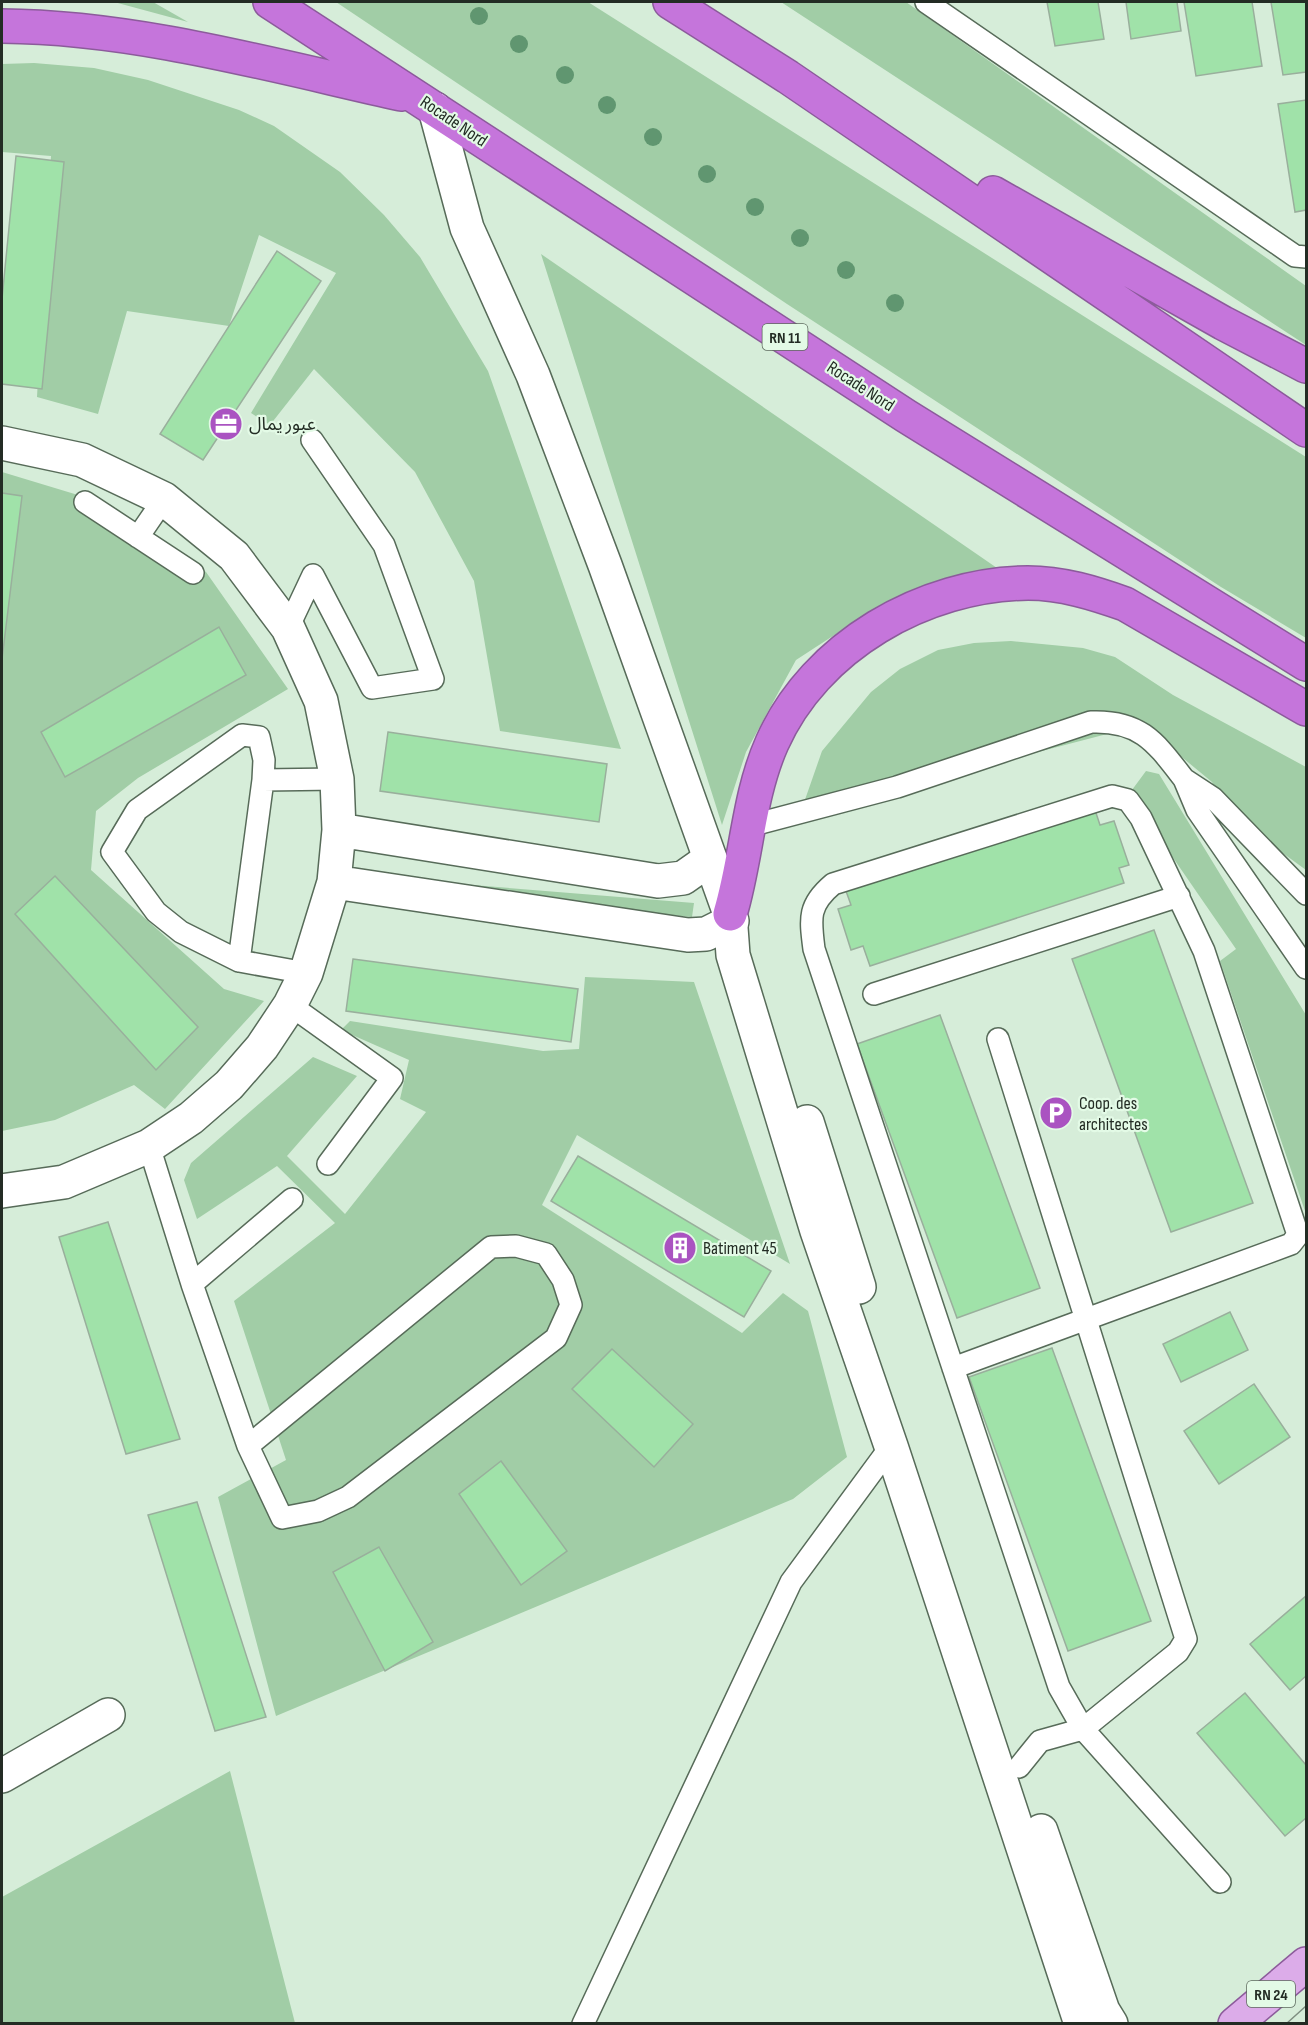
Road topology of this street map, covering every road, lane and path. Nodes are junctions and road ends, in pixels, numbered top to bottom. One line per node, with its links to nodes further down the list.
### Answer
1 (270, 2): 6 (highway, Rocade Nord / RN 11)
2 (670, 2): 5 (highway)
3 (926, 2): 7 (lane)
4 (2, 26): 6 (highway)
5 (788, 77): 8 (highway); 9 (highway)
6 (429, 104): 17 (highway, Rocade Nord / RN 11); 24 (street)
7 (1306, 257)
8 (1306, 366)
9 (1306, 430)
10 (312, 440): 16 (lane)
11 (2, 443): 12 (street)
12 (164, 499): 14 (lane); 16 (street)
13 (85, 502): 14 (lane)
14 (138, 537): 15 (lane)
15 (193, 573)
16 (288, 628): 19 (street)
17 (1306, 664)
18 (1306, 709): 22 (highway)
19 (337, 779): 21 (lane); 23 (street)
20 (1184, 779): 22 (lane); 26 (lane); 30 (lane)
21 (263, 780): 29 (lane); 29 (lane)
22 (750, 826): 28 (highway)
23 (339, 830): 24 (street); 25 (street)
24 (710, 859): 28 (street)
25 (334, 882): 28 (street); 31 (street)
26 (1306, 894)
27 (1179, 896): 32 (lane); 40 (lane); 41 (lane)
28 (731, 917): 42 (street)
29 (238, 961): 31 (lane)
30 (1306, 968)
31 (306, 973): 33 (street)
32 (874, 994)
33 (290, 1005): 35 (street); 36 (lane)
34 (998, 1039): 40 (lane)
35 (149, 1146): 37 (street); 39 (lane)
36 (328, 1164)
37 (2, 1191)
38 (292, 1199): 39 (lane)
39 (192, 1284): 43 (lane)
40 (1087, 1320): 41 (lane); 46 (lane)
41 (954, 1368): 46 (lane)
42 (883, 1393): 44 (street); 47 (street)
43 (248, 1446): 43 (lane)
44 (891, 1446): 51 (lane); 52 (street)
45 (108, 1716): 48 (street)
46 (1083, 1729): 47 (lane); 49 (lane)
47 (1019, 1767): 53 (street)
48 (2, 1776)
49 (1220, 1882)
50 (1306, 1964): 54 (main road, RN 24)
51 (583, 2024)
52 (1081, 2024)
53 (1111, 2024)
54 (1235, 2024)

